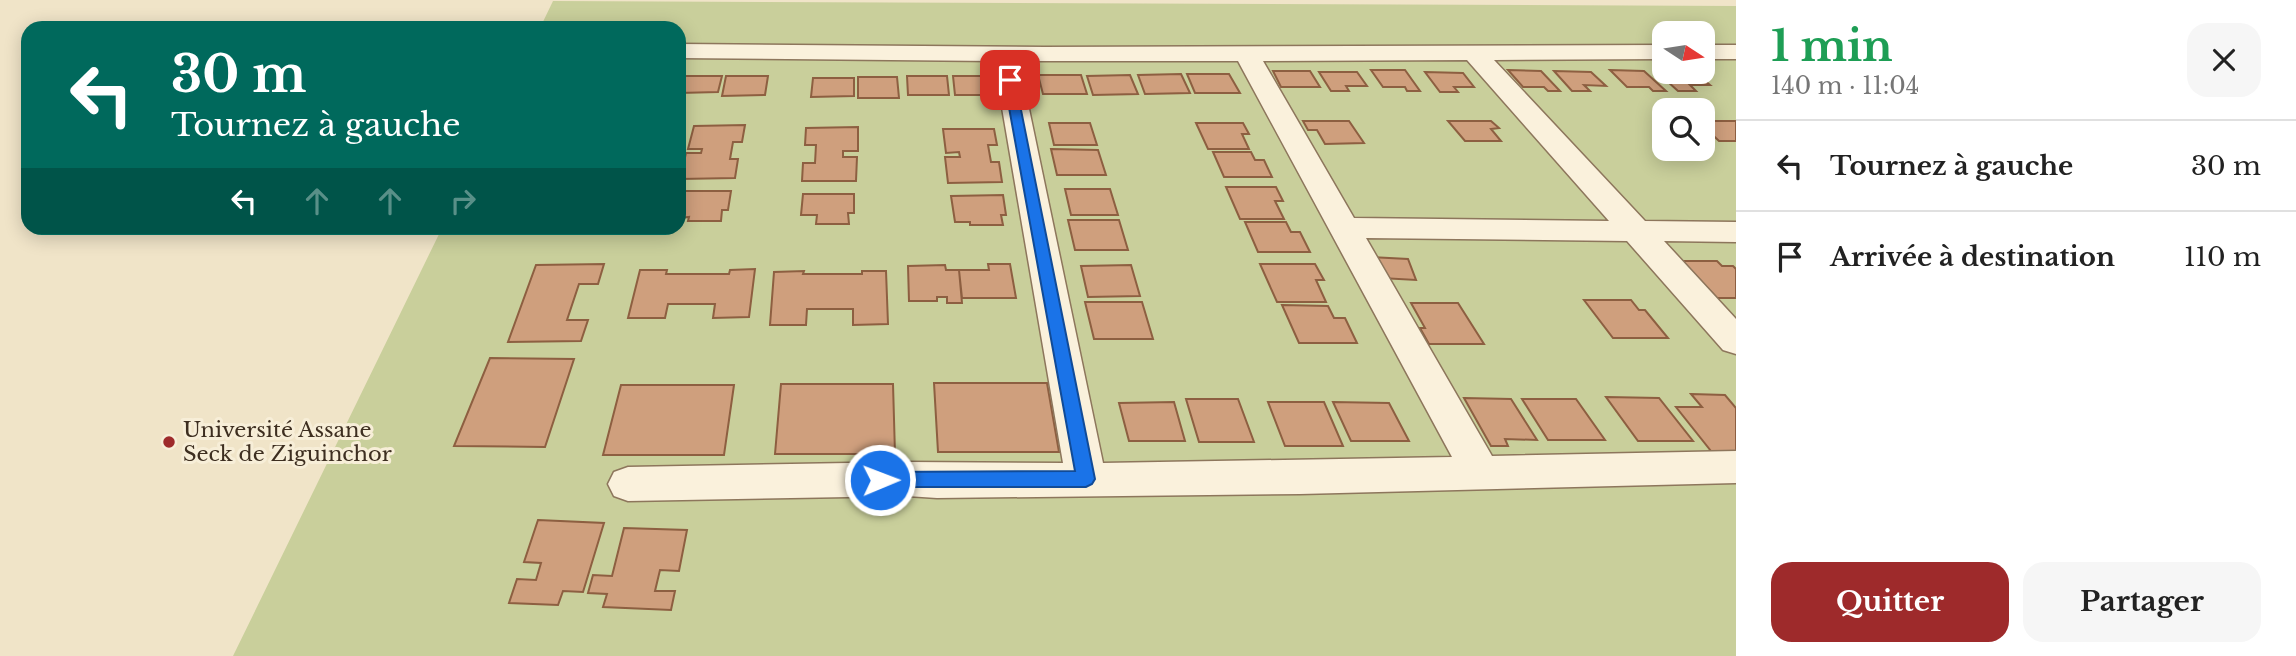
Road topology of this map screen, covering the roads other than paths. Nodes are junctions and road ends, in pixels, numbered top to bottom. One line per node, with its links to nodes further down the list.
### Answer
1 (686, 51): 7 (street)
2 (1652, 52): 6 (street)
3 (1715, 52): 4 (street)
4 (1736, 52)
5 (1246, 53): 6 (street); 7 (street); 8 (street)
6 (1474, 53): 9 (street)
7 (1004, 54): 14 (street)
8 (1342, 228): 9 (street); 13 (street)
9 (1639, 231): 10 (street); 11 (street)
10 (1736, 232)
11 (1736, 341)
12 (1736, 467): 13 (street)
13 (1481, 473): 14 (street)
14 (1086, 479): 15 (street)
15 (628, 484)

